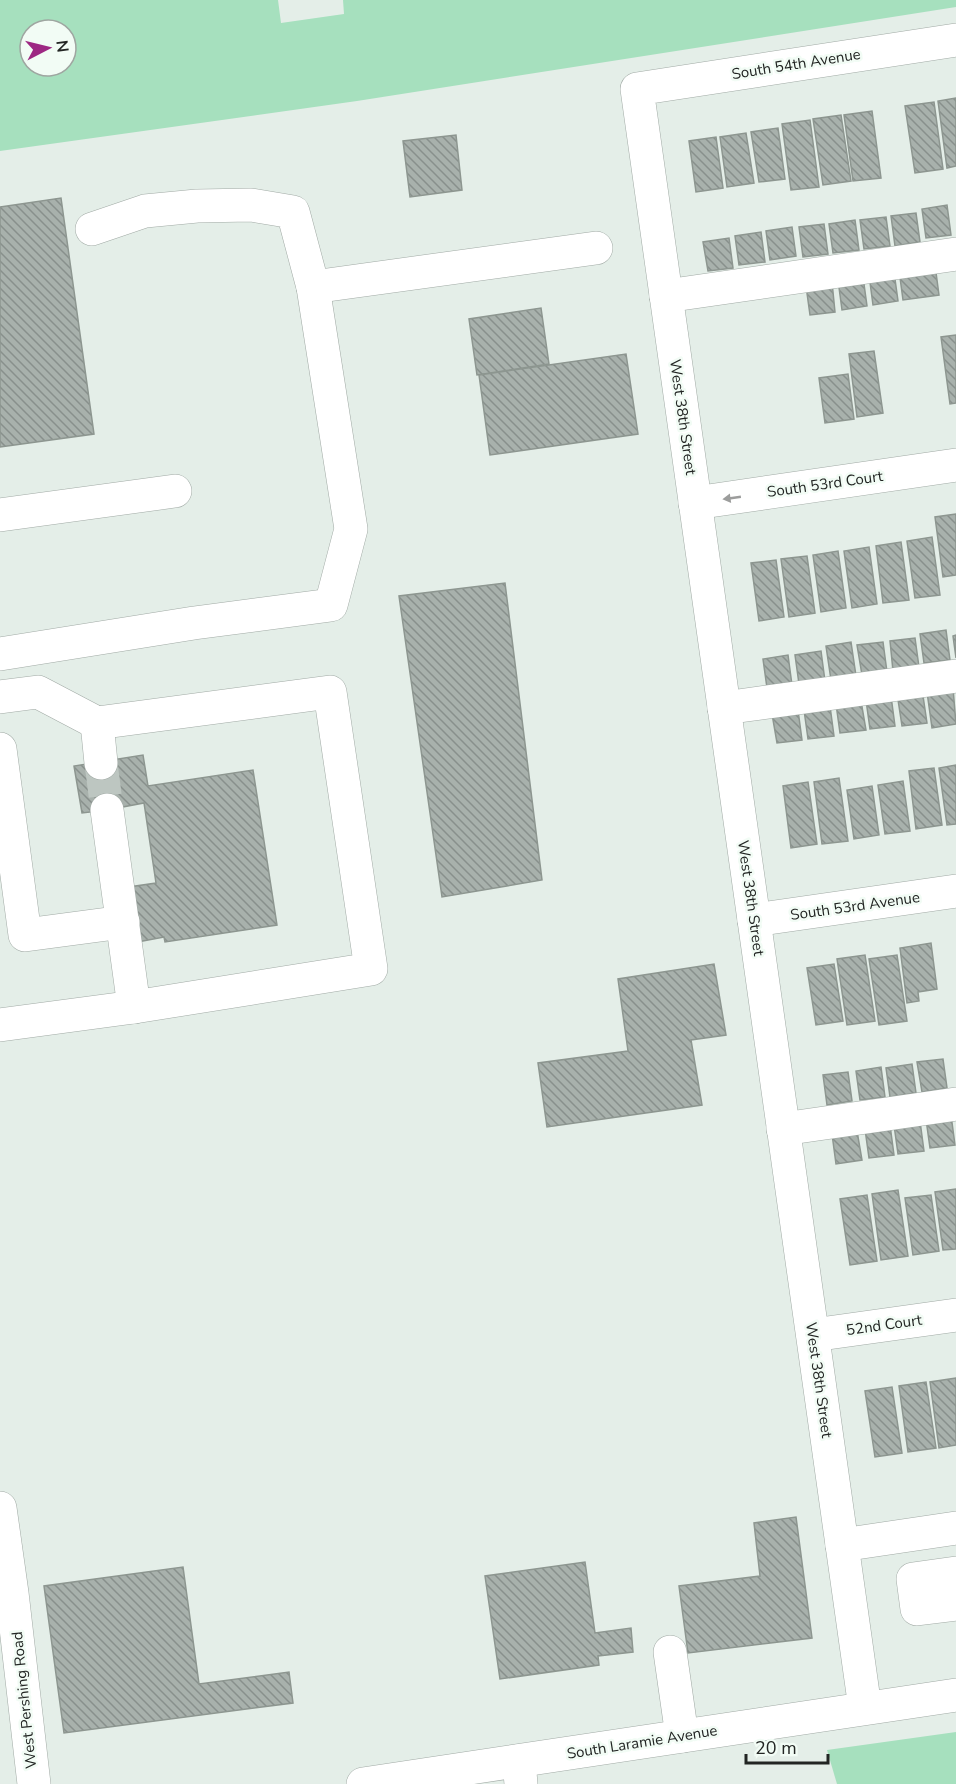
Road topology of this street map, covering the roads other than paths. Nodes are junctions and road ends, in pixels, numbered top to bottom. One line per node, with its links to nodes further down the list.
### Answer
1 (956, 40): 2 (street, South 54th Avenue)
2 (637, 89): 7 (street, West 38th Street)
3 (92, 229): 6 (street)
4 (596, 248): 6 (street)
5 (956, 254): 7 (street)
6 (313, 287): 12 (street)
7 (666, 296): 10 (street, West 38th Street)
8 (956, 465): 10 (street, South 53rd Court, one-way to 10)
9 (175, 491): 11 (street)
10 (695, 503): 15 (street, West 38th Street)
11 (0, 515)
12 (0, 654)
13 (956, 676): 15 (street)
14 (0, 698): 16 (street)
15 (724, 708): 21 (street, West 38th Street)
16 (96, 723): 18 (street); 23 (street)
17 (0, 749): 22 (street)
18 (101, 763)
19 (107, 810): 22 (street)
20 (956, 891): 21 (street, South 53rd Avenue)
21 (754, 920): 26 (street, West 38th Street)
22 (123, 922): 23 (street)
23 (134, 1007): 24 (street)
24 (0, 1025)
25 (956, 1104): 26 (street)
26 (783, 1129): 28 (street, West 38th Street)
27 (956, 1315): 28 (street, 52nd Court)
28 (813, 1335): 31 (street, West 38th Street)
29 (0, 1508): 39 (street, West Pershing Road)
30 (956, 1528): 31 (street)
31 (842, 1545): 36 (street, West 38th Street)
32 (956, 1573): 33 (street)
33 (956, 1604)
34 (670, 1653): 37 (street)
35 (956, 1695): 36 (street, South Laramie Avenue)
36 (866, 1708): 37 (street, South Laramie Avenue)
37 (682, 1736): 38 (street, South Laramie Avenue)
38 (520, 1772): 40 (street, South Laramie Avenue)
39 (34, 1784)
40 (363, 1784)

